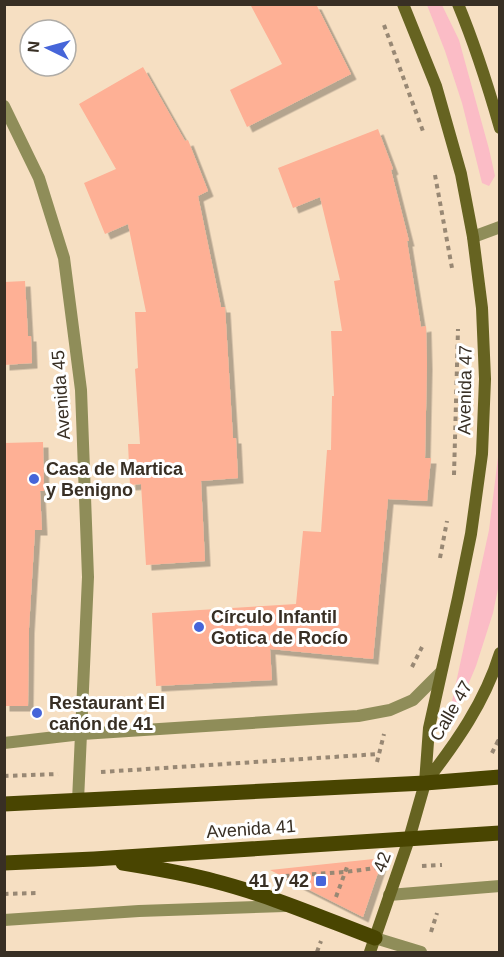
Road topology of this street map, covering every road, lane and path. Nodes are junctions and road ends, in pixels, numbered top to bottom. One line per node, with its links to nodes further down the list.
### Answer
1 (403, 4): 9 (main road, Avenida 47)
2 (458, 4): 5 (main road)
3 (381, 15): 6 (path)
4 (4, 106): 19 (street, Avenida 45)
5 (500, 128)
6 (424, 136)
7 (434, 169): 10 (path)
8 (500, 227): 9 (street)
9 (472, 237): 18 (main road, Avenida 47)
10 (452, 272)
11 (458, 318): 12 (path)
12 (454, 476)
13 (447, 521): 14 (path)
14 (439, 566)
15 (424, 644): 17 (path)
16 (500, 653): 25 (main road, Calle 47)
17 (409, 672)
18 (440, 673): 19 (street); 25 (main road, Avenida 47)
19 (82, 734): 20 (street); 22 (street, Avenida 45)
20 (4, 743)
21 (379, 754): 22 (path)
22 (80, 773): 23 (path); 26 (street, Avenida 45)
23 (4, 776)
24 (500, 777): 25 (main road, Avenida 41)
25 (425, 783): 26 (main road, Avenida 41); 29 (main road, 42)
26 (78, 801): 27 (main road, Avenida 41)
27 (4, 804)
28 (500, 832): 29 (main road, Avenida 41)
29 (409, 839): 30 (main road, Avenida 41); 33 (main road, 42)
30 (94, 859): 31 (main road, Avenida 41); 34 (main road)
31 (4, 863)
32 (500, 886): 33 (street)
33 (389, 895): 36 (main road, 42)
34 (290, 905): 35 (street); 36 (main road)
35 (4, 920)
36 (373, 945): 37 (street)
37 (421, 952)

